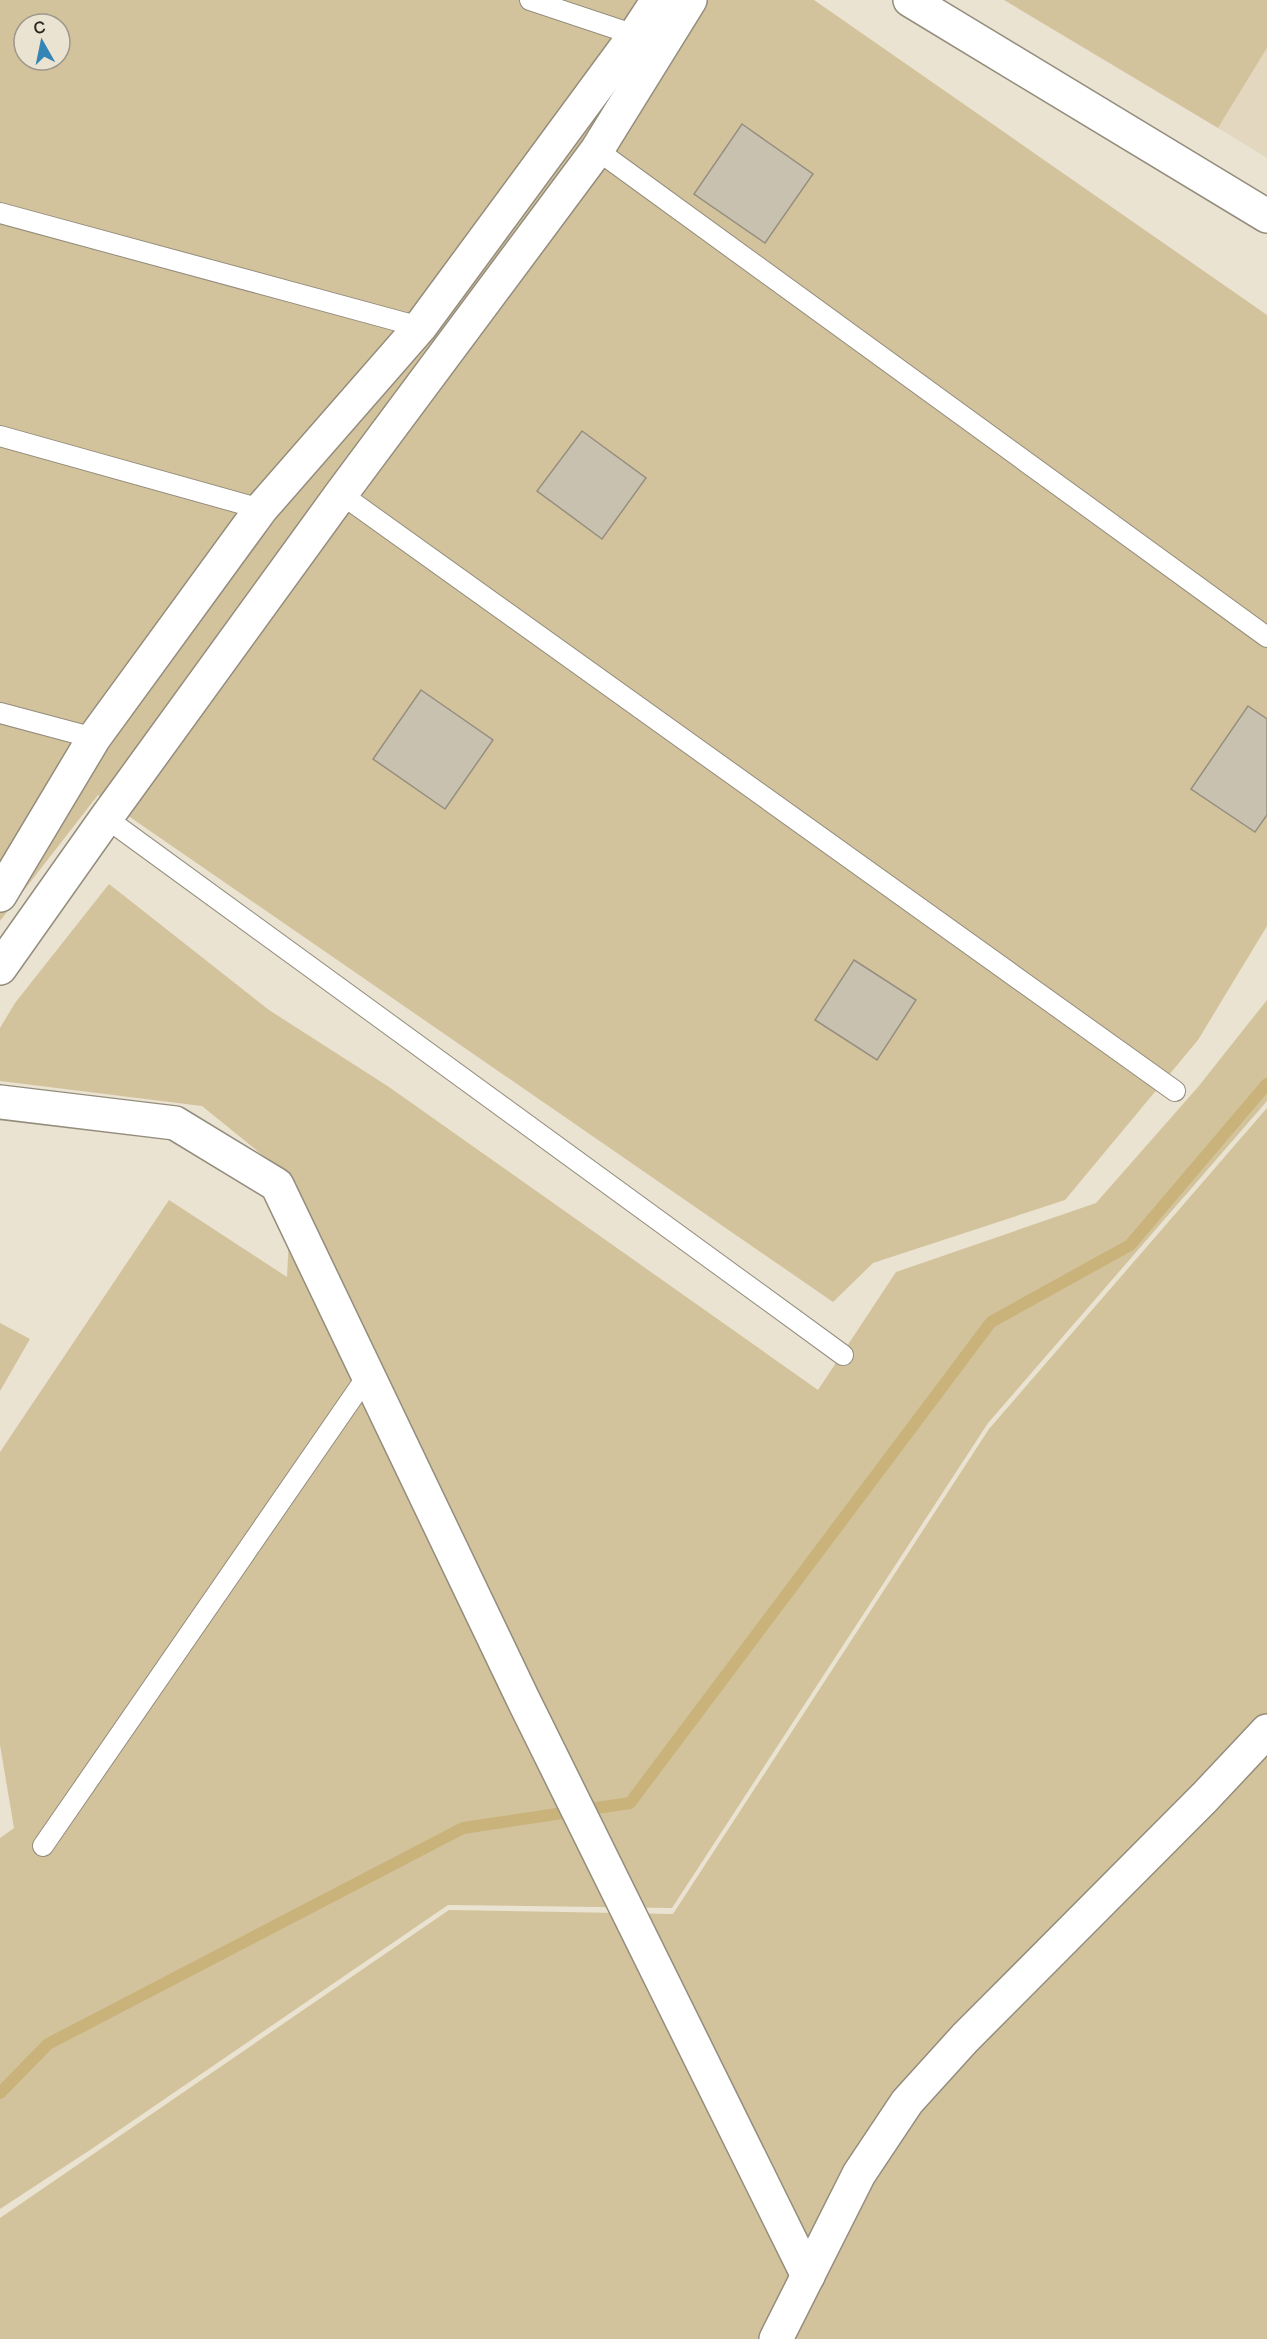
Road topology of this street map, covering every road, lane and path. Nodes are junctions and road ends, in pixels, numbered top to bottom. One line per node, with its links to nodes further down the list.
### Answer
1 (530, 0): 5 (lane)
2 (658, 0): 5 (street)
3 (690, 0): 6 (street)
4 (910, 0): 8 (street)
5 (635, 35): 9 (street)
6 (597, 150): 11 (street); 13 (lane)
7 (0, 213): 9 (lane)
8 (1267, 216)
9 (420, 327): 12 (street)
10 (0, 436): 12 (lane)
11 (341, 494): 16 (street); 19 (lane)
12 (261, 509): 15 (street)
13 (1267, 637)
14 (0, 713): 15 (lane)
15 (94, 738): 17 (street)
16 (106, 818): 18 (street); 21 (lane)
17 (0, 895)
18 (0, 968)
19 (1175, 1091)
20 (0, 1102): 22 (street)
21 (843, 1355)
22 (368, 1375): 24 (lane); 25 (street)
23 (1267, 1731): 25 (street)
24 (43, 1846)
25 (808, 2276): 26 (street)
26 (776, 2339)

